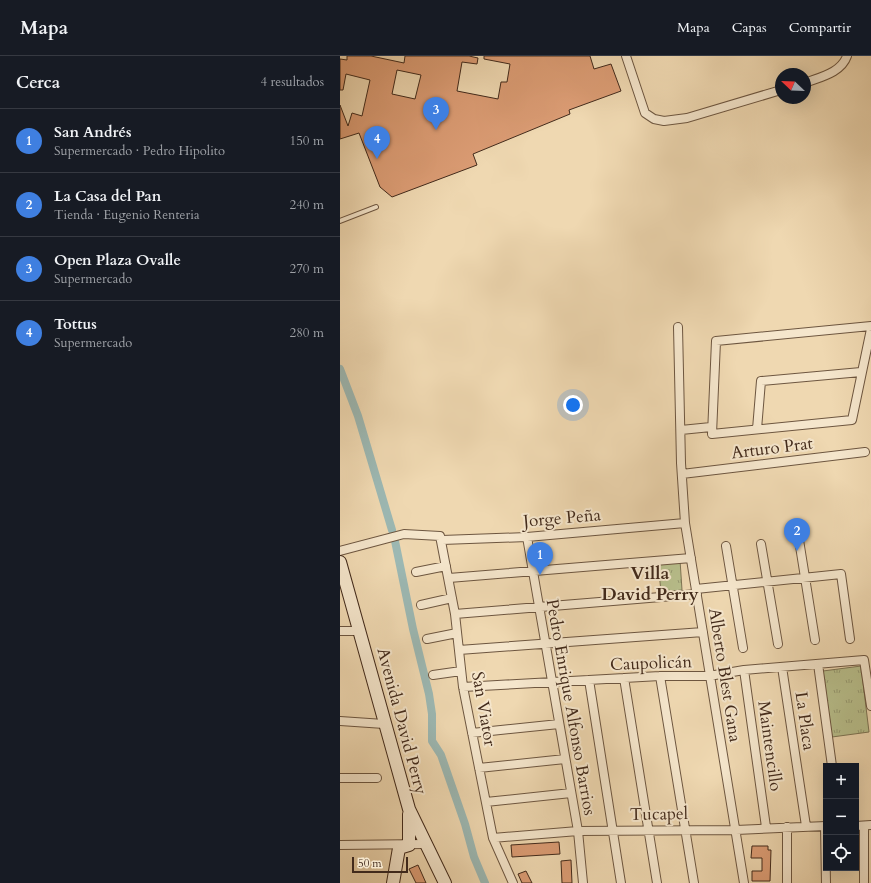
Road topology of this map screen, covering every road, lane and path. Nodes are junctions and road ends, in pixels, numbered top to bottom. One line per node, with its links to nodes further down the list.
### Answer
1 (626, 56): 4 (street)
2 (847, 56): 3 (street)
3 (811, 81)
4 (775, 92)
5 (376, 207): 6 (lane)
6 (340, 221)
7 (678, 327): 12 (street, Alberto Blest Gana)
8 (871, 328): 9 (street); 10 (street)
9 (861, 372): 11 (street); 11 (street)
10 (711, 427): 11 (street); 12 (street)
11 (758, 429)
12 (681, 430): 14 (street, Alberto Blest Gana)
13 (865, 452): 14 (street, Arturo Prat)
14 (682, 474): 15 (street, Alberto Blest Gana)
15 (685, 523): 16 (street, Jorge Peña); 22 (street, Alberto Blest Gana)
16 (527, 537): 17 (street, Jorge Peña); 25 (street, Pedro Enrique Alfonso Barrios)
17 (441, 538): 21 (street, Jorge Peña); 24 (street, San Viator)
18 (799, 540): 28 (street)
19 (761, 544): 29 (street)
20 (726, 546): 30 (street)
21 (340, 551)
22 (691, 558): 25 (street); 31 (street, Alberto Blest Gana)
23 (340, 562): 37 (main road, Avenida David Perry)
24 (446, 566): 26 (street); 27 (street, San Viator)
25 (532, 571): 27 (street); 34 (street, Pedro Enrique Alfonso Barrios)
26 (416, 572)
27 (448, 578): 32 (street, San Viator)
28 (806, 578): 29 (street); 41 (street); 42 (street)
29 (768, 581): 30 (street); 44 (street)
30 (733, 585): 31 (street); 45 (street)
31 (696, 591): 34 (street); 38 (street, Alberto Blest Gana)
32 (452, 598): 33 (street); 35 (street, San Viator)
33 (421, 605)
34 (539, 606): 35 (street); 43 (street, Pedro Enrique Alfonso Barrios)
35 (455, 614): 39 (street, San Viator)
36 (340, 631): 37 (street)
37 (360, 631): 60 (main road, Avenida David Perry)
38 (703, 632): 43 (street); 53 (street, Alberto Blest Gana)
39 (457, 634): 40 (street); 46 (street, San Viator)
40 (427, 639)
41 (850, 639)
42 (815, 640)
43 (545, 642): 46 (street); 56 (street, Pedro Enrique Alfonso Barrios)
44 (778, 644)
45 (744, 648)
46 (459, 650): 50 (street, San Viator)
47 (818, 664): 48 (street, Caupolicán); 58 (street, Caupolicán); 64 (street)
48 (782, 667): 49 (street, Caupolicán); 71 (street, La Placa)
49 (744, 670): 53 (street, Caupolicán); 74 (street, Maintencillo)
50 (461, 671): 51 (street); 57 (street, San Viator)
51 (433, 675)
52 (660, 676): 53 (street, Caupolicán); 54 (street, Caupolicán); 77 (street)
53 (709, 676): 79 (street, Alberto Blest Gana)
54 (624, 678): 55 (street, Caupolicán); 76 (street)
55 (589, 680): 56 (street, Caupolicán); 78 (street)
56 (552, 682): 57 (street, Caupolicán); 61 (street, Pedro Enrique Alfonso Barrios)
57 (463, 687): 62 (street, San Viator)
58 (871, 706)
59 (340, 721): 60 (street)
60 (384, 724): 70 (main road, Avenida David Perry)
61 (559, 724): 62 (street); 63 (street, Pedro Enrique Alfonso Barrios)
62 (472, 733): 65 (street, San Viator)
63 (565, 759): 65 (street); 68 (street, Pedro Enrique Alfonso Barrios)
64 (832, 763)
65 (479, 768): 69 (street, San Viator)
66 (340, 778): 67 (street)
67 (377, 778)
68 (571, 793): 69 (street); 80 (street, Pedro Enrique Alfonso Barrios)
69 (486, 802): 82 (street, San Viator)
70 (408, 809): 83 (main road, Avenida David Perry); 85 (main road)
71 (806, 826): 72 (street, Tucapel); 75 (street, Tucapel)
72 (823, 826)
73 (864, 826): 96 (street)
74 (766, 827): 75 (street, Tucapel); 79 (street, Tucapel)
75 (787, 827): 94 (street)
76 (648, 829): 77 (street, Tucapel); 78 (street, Tucapel); 91 (street)
77 (685, 829): 79 (street, Tucapel); 92 (street)
78 (612, 830): 80 (street, Tucapel); 90 (street)
79 (736, 830): 93 (street, Alberto Blest Gana)
80 (578, 831): 82 (street, Tucapel); 89 (street, Pedro Enrique Alfonso Barrios)
81 (826, 835): 95 (street)
82 (493, 838): 88 (street, San Viator)
83 (425, 844): 85 (street); 87 (main road, Avenida David Perry)
84 (340, 845): 85 (street)
85 (409, 845): 86 (main road)
86 (393, 883)
87 (445, 883)
88 (513, 883)
89 (583, 883)
90 (620, 883)
91 (657, 883)
92 (694, 883)
93 (744, 883)
94 (787, 883)
95 (826, 883)
96 (864, 883)

